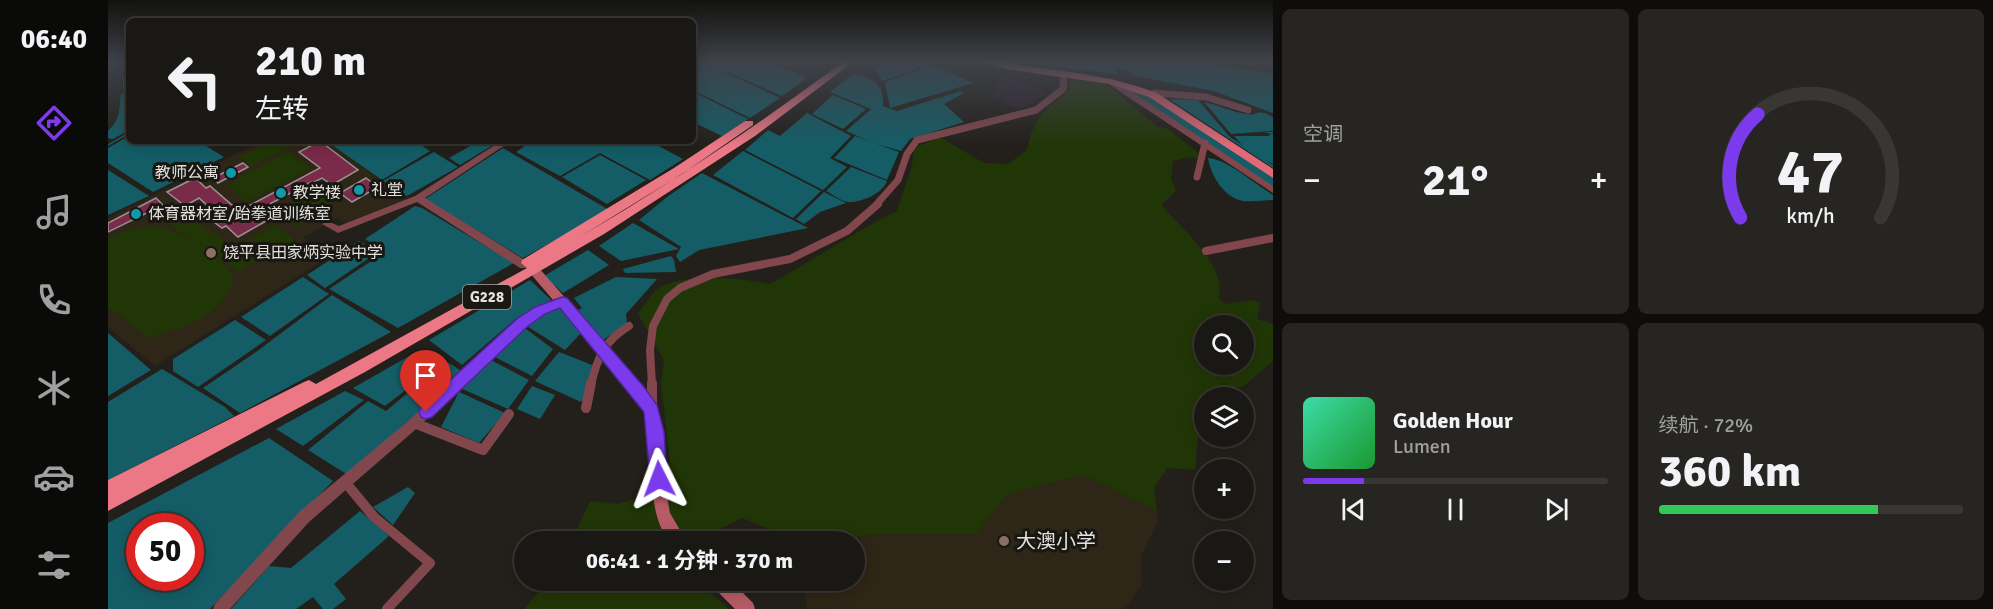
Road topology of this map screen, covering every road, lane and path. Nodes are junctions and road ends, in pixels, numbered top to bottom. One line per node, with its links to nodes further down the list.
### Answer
1 (797, 90): 17 (highway, G228)
2 (811, 90): 17 (highway, G228)
3 (1061, 90): 24 (street)
4 (1124, 90): 8 (street)
5 (1143, 90): 10 (main road)
6 (1154, 93): 7 (street)
7 (1248, 110)
8 (1205, 143): 11 (street); 12 (street)
9 (502, 144): 13 (street)
10 (1273, 174)
11 (1197, 177)
12 (1273, 190)
13 (418, 198): 14 (street); 18 (street)
14 (327, 224)
15 (1273, 238): 16 (street)
16 (1206, 251)
17 (550, 256): 18 (highway, G228)
18 (529, 268): 19 (highway, G228); 20 (main road)
19 (514, 277): 28 (highway, G228); 29 (highway, G228)
20 (562, 302): 22 (main road); 26 (street)
21 (629, 326): 22 (street)
22 (601, 348): 23 (street); 24 (main road)
23 (586, 408)
24 (652, 410): 30 (main road)
25 (508, 414): 26 (street)
26 (414, 423): 27 (street)
27 (346, 483): 32 (street); 33 (street)
28 (108, 489)
29 (108, 503)
30 (671, 531)
31 (729, 591): 34 (main road)
32 (220, 609)
33 (387, 609)
34 (747, 609)

